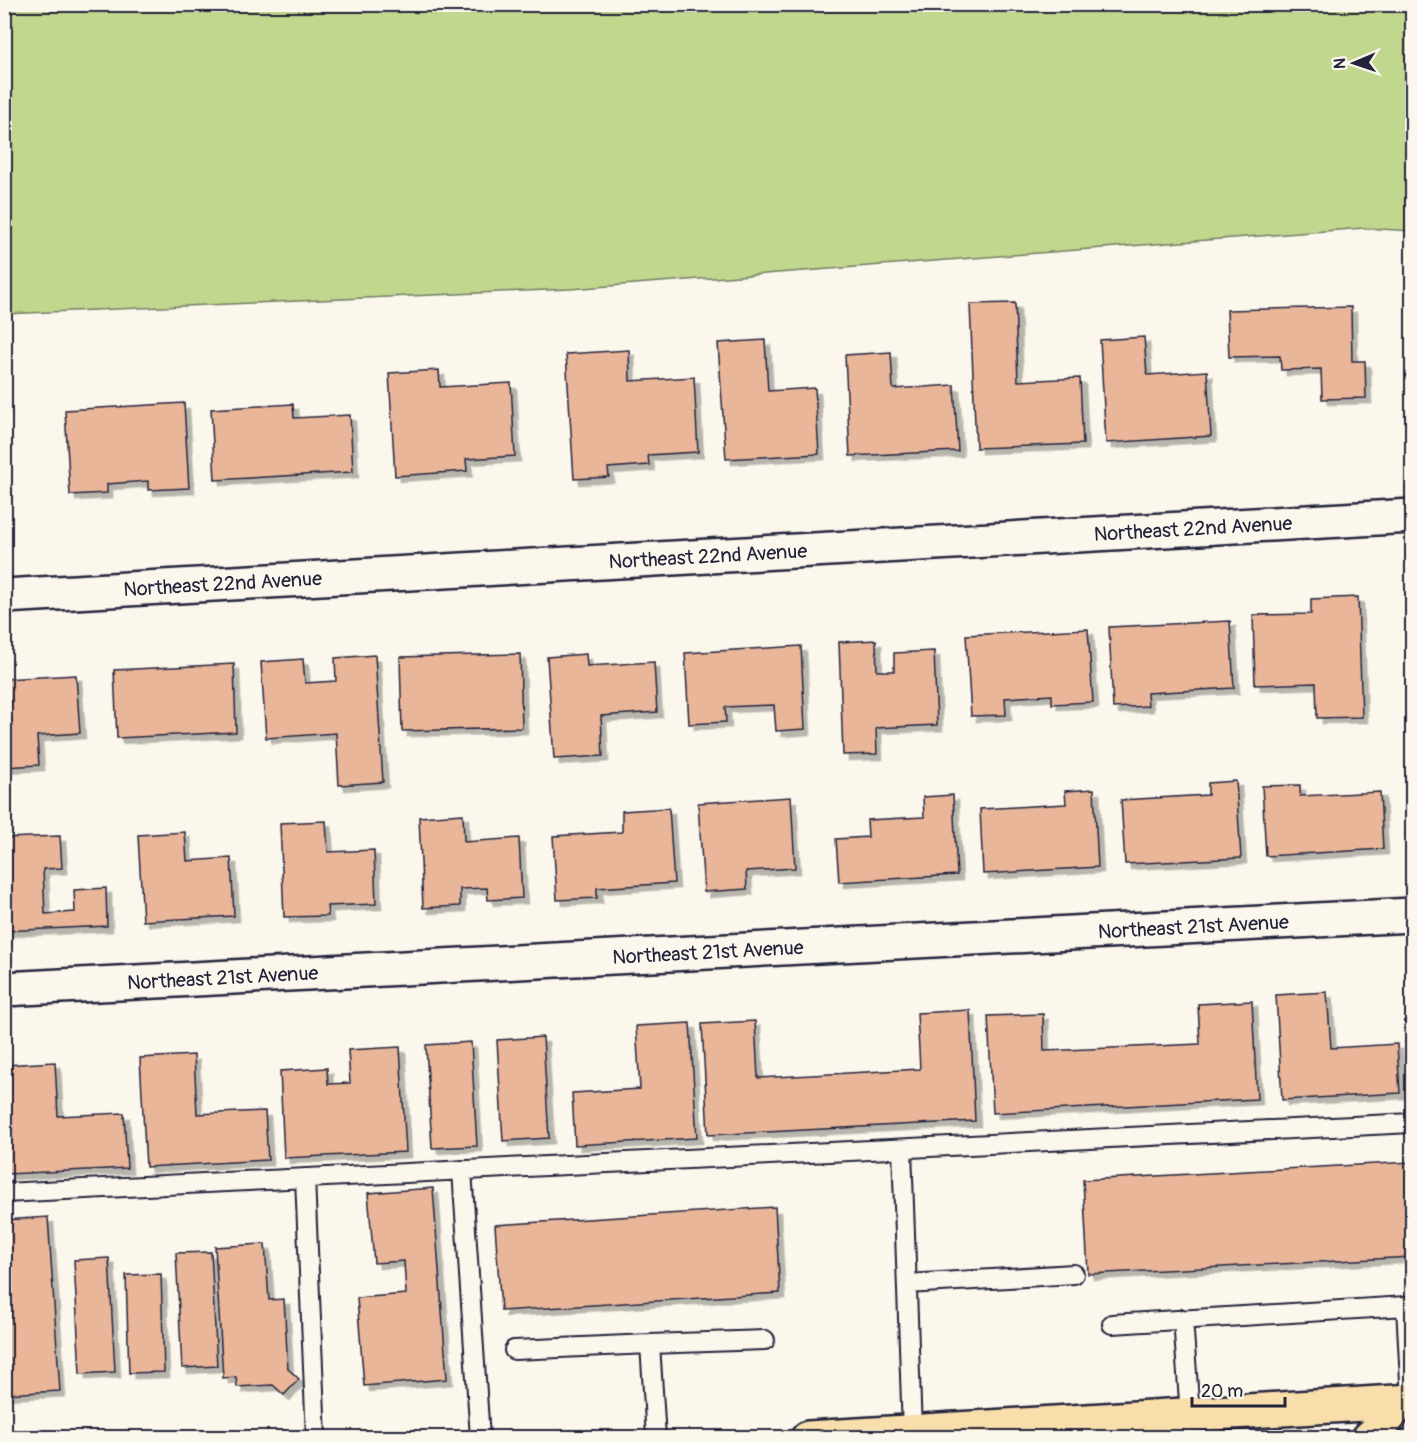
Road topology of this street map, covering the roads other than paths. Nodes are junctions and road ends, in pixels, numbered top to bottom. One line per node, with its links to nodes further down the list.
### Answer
1 (1413, 516): 2 (street, Northeast 22nd Avenue)
2 (4, 596)
3 (1413, 915): 4 (street, Northeast 21st Avenue)
4 (4, 989)
5 (1413, 1123): 6 (lane)
6 (902, 1149): 7 (lane); 11 (lane)
7 (462, 1170): 8 (lane); 22 (lane)
8 (305, 1178): 9 (lane); 21 (lane)
9 (4, 1193)
10 (1074, 1274): 11 (lane)
11 (907, 1284): 20 (lane)
12 (1409, 1306): 13 (lane); 18 (lane)
13 (1183, 1319): 14 (lane); 19 (lane)
14 (1112, 1324)
15 (765, 1340): 16 (lane)
16 (650, 1344): 17 (lane); 23 (lane)
17 (514, 1350)
18 (1408, 1401): 19 (main road); 25 (main road)
19 (1190, 1414): 20 (main road)
20 (912, 1431): 24 (main road)
21 (316, 1437)
22 (480, 1437)
23 (656, 1437)
24 (808, 1437)
25 (1369, 1437)

